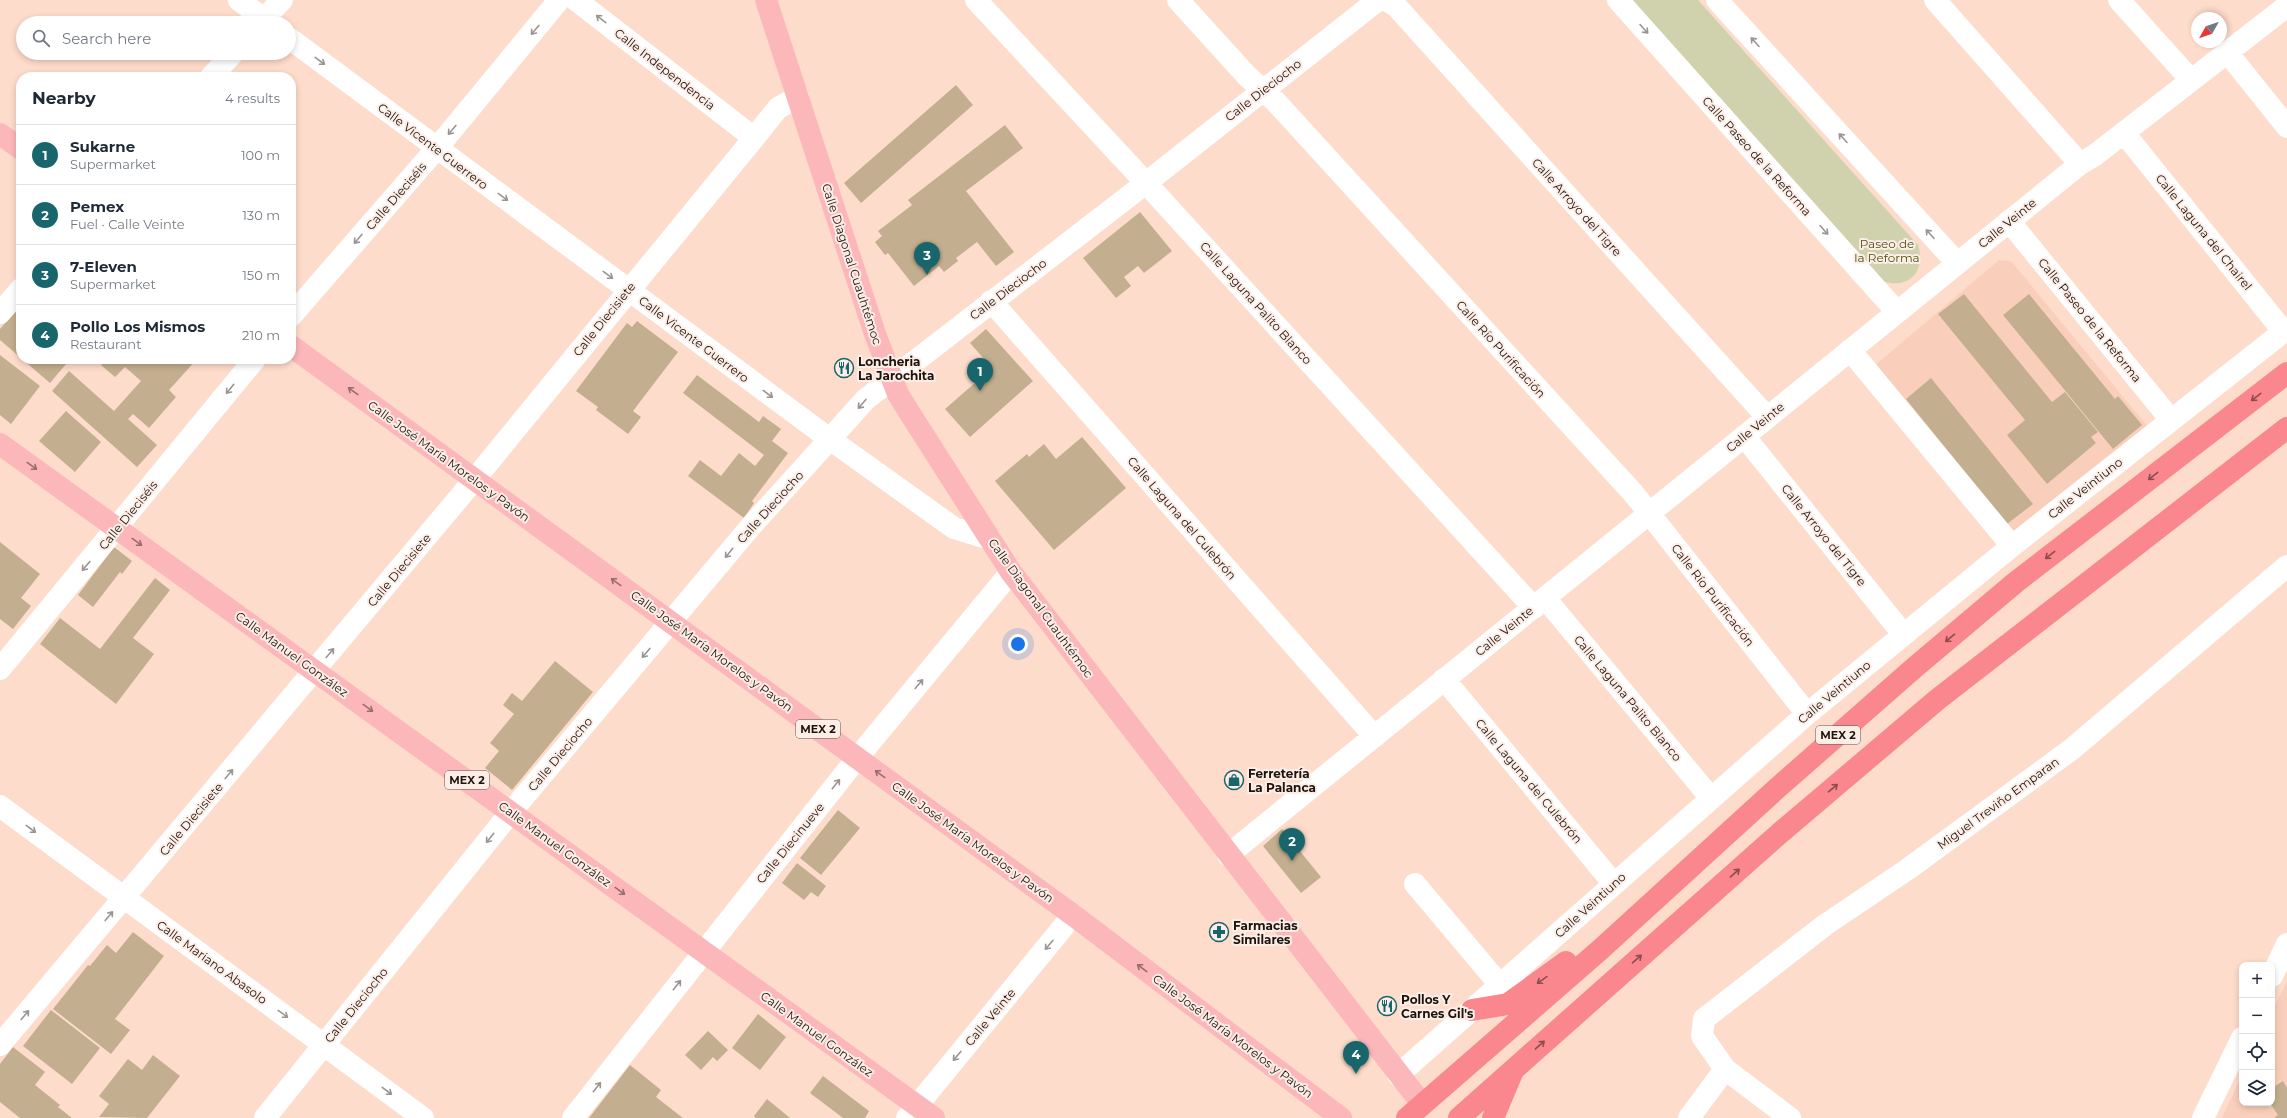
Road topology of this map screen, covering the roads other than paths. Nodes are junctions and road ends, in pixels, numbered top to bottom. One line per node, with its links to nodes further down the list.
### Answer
1 (239, 0): 15 (street)
2 (282, 0): 16 (street)
3 (560, 0): 29 (street, Calle Dieciséis, one-way to 29)
4 (576, 0): 27 (street, Calle Independencia, one-way to 4)
5 (766, 0): 23 (main road, Calle Diagonal Cuauhtémoc)
6 (976, 0): 31 (street, Calle Laguna Palito Blanco)
7 (1178, 0): 22 (street, Calle Río Purificación)
8 (1378, 0): 22 (street, Calle Dieciocho)
9 (1386, 0): 46 (street, Calle Arroyo del Tigre)
10 (1618, 0): 38 (street, Calle Paseo de la Reforma, one-way to 38)
11 (1717, 0): 33 (street, one-way to 11)
12 (1935, 0): 30 (street)
13 (2119, 0): 21 (street)
14 (2284, 4): 18 (street, Calle Veinte)
15 (257, 16)
16 (269, 16)
17 (296, 43): 29 (street, Calle Vicente Guerrero, one-way to 29)
18 (2227, 52): 21 (street, Calle Veinte); 24 (street)
19 (226, 60): 20 (street)
20 (215, 72)
21 (2191, 80): 25 (street, Calle Veinte)
22 (1262, 90): 31 (street, Calle Dieciocho); 53 (street, Calle Río Purificación)
23 (798, 97): 27 (street, Calle Diecisiete); 45 (main road, Calle Diagonal Cuauhtémoc)
24 (2287, 127)
25 (2124, 132): 30 (street, Calle Veinte); 40 (street, Calle Laguna del Chairel)
26 (0, 134): 28 (main road)
27 (754, 138): 34 (street, Calle Diecisiete)
28 (16, 146)
29 (437, 148): 34 (street, Calle Vicente Guerrero, one-way to 34); 37 (street, Calle Dieciséis, one-way to 37)
30 (2080, 164): 32 (street, Calle Veinte)
31 (1146, 183): 36 (street, Calle Dieciocho); 59 (street, Calle Laguna Palito Blanco)
32 (2010, 221): 33 (street, Calle Veinte); 47 (street, Calle Paseo de la Reforma)
33 (1957, 263): 38 (street, Calle Veinte)
34 (628, 290): 50 (street, Calle Vicente Guerrero, one-way to 50); 52 (street, Calle Diecisiete)
35 (16, 295): 39 (street)
36 (991, 301): 45 (street, Calle Dieciocho); 66 (street, Calle Laguna del Culebrón)
37 (296, 310)
38 (1897, 312): 42 (street, Calle Veinte)
39 (0, 313)
40 (2285, 330): 47 (street, Calle Veintiuno)
41 (296, 350): 52 (main road, Calle José María Morelos y Pavón / MEX 2, one-way to 41)
42 (1850, 350): 46 (street, Calle Veinte); 56 (street)
43 (251, 364): 54 (street, Calle Dieciséis, one-way to 54)
44 (2287, 373): 77 (highway, MEX 2, one-way to 77)
45 (891, 378): 50 (street, Calle Dieciocho, one-way to 50); 55 (main road, Calle Diagonal Cuauhtémoc)
46 (1766, 417): 49 (street, Calle Veinte)
47 (2171, 420): 56 (street, Calle Veintiuno)
48 (2287, 428): 85 (highway, MEX 2, one-way to 48)
49 (1744, 436): 53 (street, Calle Veinte); 61 (street, Calle Arroyo del Tigre)
50 (831, 440): 55 (street, Calle Vicente Guerrero); 60 (street, Calle Dieciocho, one-way to 60)
51 (0, 444): 54 (main road, Calle Manuel González / MEX 2, one-way to 54)
52 (474, 480): 60 (main road, Calle José María Morelos y Pavón / MEX 2, one-way to 52); 63 (street, Calle Diecisiete, one-way to 52)
53 (1648, 514): 59 (street, Calle Veinte); 65 (street, Calle Río Purificación)
54 (118, 528): 62 (street, Calle Dieciséis, one-way to 62); 63 (main road, Calle Manuel González / MEX 2, one-way to 63)
55 (990, 539): 58 (main road, Calle Diagonal Cuauhtémoc)
56 (2012, 546): 61 (street, Calle Veintiuno)
57 (2287, 566): 86 (street, Miguel Treviño Emparan)
58 (1011, 572): 67 (street, Calle Diecinueve, one-way to 58); 71 (main road, Calle Diagonal Cuauhtémoc)
59 (1539, 603): 64 (street, Calle Veinte); 68 (street, Calle Laguna Palito Blanco)
60 (672, 623): 67 (main road, Calle José María Morelos y Pavón / MEX 2); 70 (street, Calle Dieciocho, one-way to 70)
61 (1903, 634): 65 (street, Calle Veintiuno)
62 (0, 669)
63 (315, 670): 70 (main road, Calle Manuel González / MEX 2, one-way to 70); 74 (street, Calle Diecisiete, one-way to 63)
64 (1444, 679): 66 (street, Calle Veinte); 73 (street, Calle Laguna del Culebrón)
65 (1807, 714): 68 (street, Calle Veintiuno)
66 (1374, 736): 71 (street, Calle Veinte)
67 (858, 757): 75 (main road, Calle José María Morelos y Pavón / MEX 2, one-way to 67); 78 (street, Calle Diecinueve, one-way to 67)
68 (1710, 797): 73 (street, Calle Veintiuno)
69 (0, 806): 74 (street, Calle Mariano Abasolo, one-way to 74)
70 (511, 812): 78 (main road, Calle Manuel González / MEX 2, one-way to 78); 82 (street, Calle Dieciocho, one-way to 82)
71 (1228, 854): 87 (main road, Calle Diagonal Cuauhtémoc)
72 (1415, 884): 80 (street)
73 (1614, 884): 80 (street, Calle Veintiuno)
74 (124, 898): 82 (street, Calle Mariano Abasolo, one-way to 82); 84 (street, Calle Diecisiete, one-way to 74)
75 (1073, 915): 88 (street, Calle Veinte, one-way to 88); 94 (main road, Calle José María Morelos y Pavón / MEX 2, one-way to 75)
76 (2287, 944): 79 (street)
77 (1601, 949): 81 (highway, one-way to 81); 89 (highway, MEX 2)
78 (703, 951): 88 (main road, Calle Manuel González / MEX 2); 92 (street, Calle Diecinueve, one-way to 78)
79 (2275, 970)
80 (1500, 985): 81 (street, Calle Veintiuno)
81 (1472, 1010): 87 (street, Calle Veintiuno)
82 (325, 1044): 90 (street, Calle Dieciocho); 91 (street, Calle Mariano Abasolo, one-way to 91)
83 (2239, 1044): 99 (street)
84 (0, 1045)
85 (1515, 1066): 95 (highway, MEX 2); 96 (highway)
86 (1725, 1068): 97 (street); 98 (street)
87 (1398, 1075): 89 (main road, Calle Diagonal Cuauhtémoc)
88 (912, 1112): 93 (main road, Calle Manuel González / MEX 2)
89 (1420, 1113)
90 (265, 1118)
91 (424, 1118)
92 (573, 1118)
93 (934, 1118)
94 (1341, 1118)
95 (1459, 1118)
96 (1492, 1118)
97 (1689, 1118)
98 (1790, 1118)
99 (2203, 1118)

